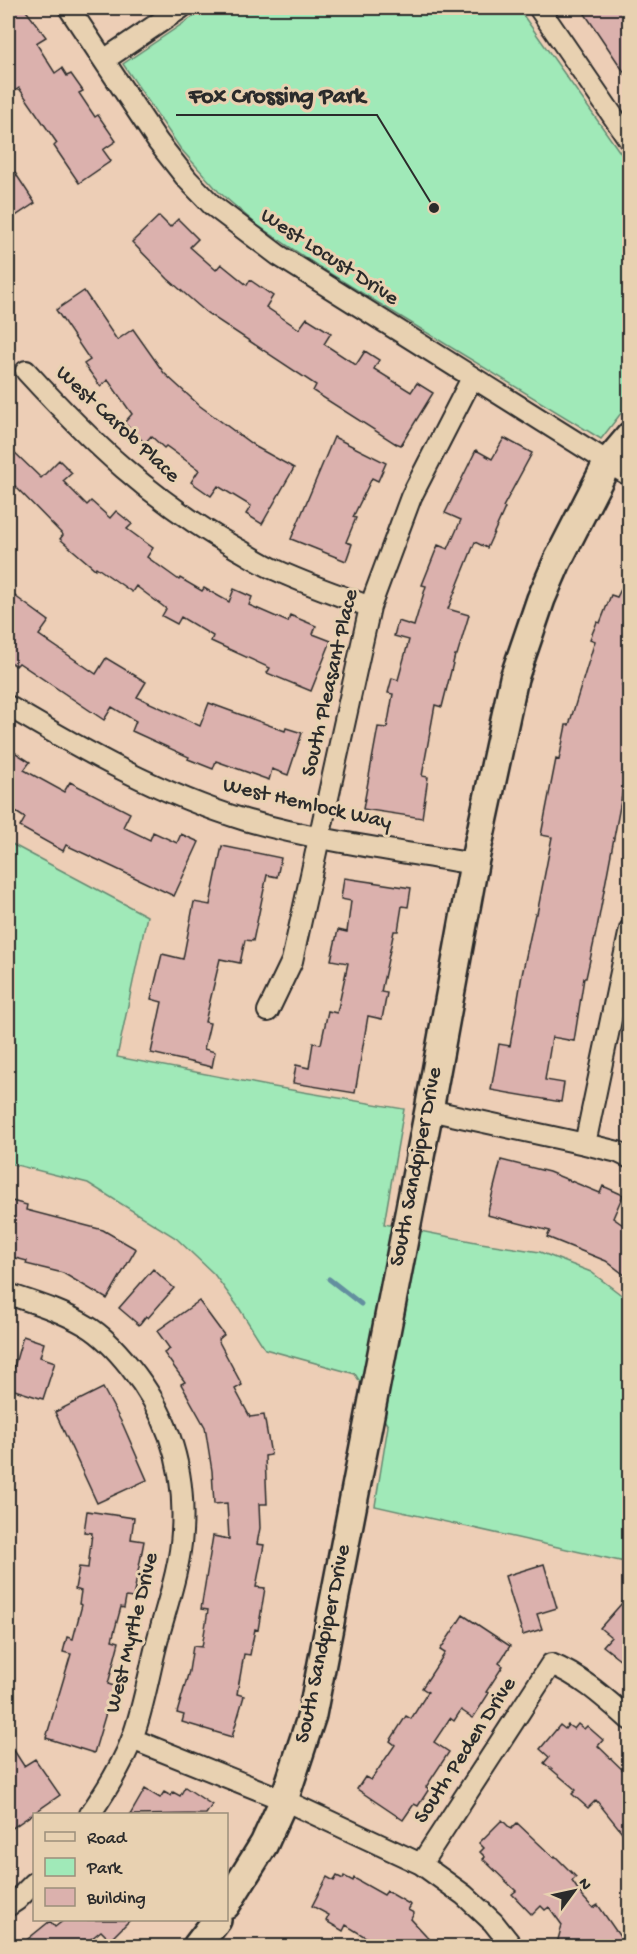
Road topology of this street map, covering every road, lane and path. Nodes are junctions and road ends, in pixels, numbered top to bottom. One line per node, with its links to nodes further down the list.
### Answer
1 (69, 8): 4 (street, West Locust Drive)
2 (181, 8): 4 (street)
3 (539, 8): 5 (street)
4 (104, 60): 7 (street, West Locust Drive)
5 (630, 141)
6 (26, 371): 10 (street, West Carob Place)
7 (472, 378): 9 (street, West Locust Drive); 10 (street, South Pleasant Place)
8 (630, 436): 9 (street, South Sandpiper Drive)
9 (619, 469): 13 (street, South Sandpiper Drive)
10 (370, 607): 12 (street, South Pleasant Place)
11 (8, 706): 12 (street, West Hemlock Way)
12 (320, 837): 13 (street, West Hemlock Way); 15 (street, South Pleasant Place)
13 (474, 864): 16 (street, South Sandpiper Drive)
14 (630, 929): 17 (street)
15 (268, 1011)
16 (429, 1110): 17 (street); 22 (street, South Sandpiper Drive)
17 (585, 1144): 18 (street)
18 (630, 1158)
19 (8, 1294): 21 (street, West Myrtle Drive)
20 (630, 1720): 24 (street, South Peden Drive)
21 (132, 1739): 22 (street, West Myrtle Drive); 23 (street)
22 (284, 1800): 24 (street, West Myrtle Drive); 27 (street, South Sandpiper Drive)
23 (91, 1813)
24 (421, 1864): 30 (street, West Myrtle Drive)
25 (33, 1884): 26 (street)
26 (11, 1897)
27 (228, 1902)
28 (216, 1921): 29 (street)
29 (197, 1947)
30 (512, 1947)

